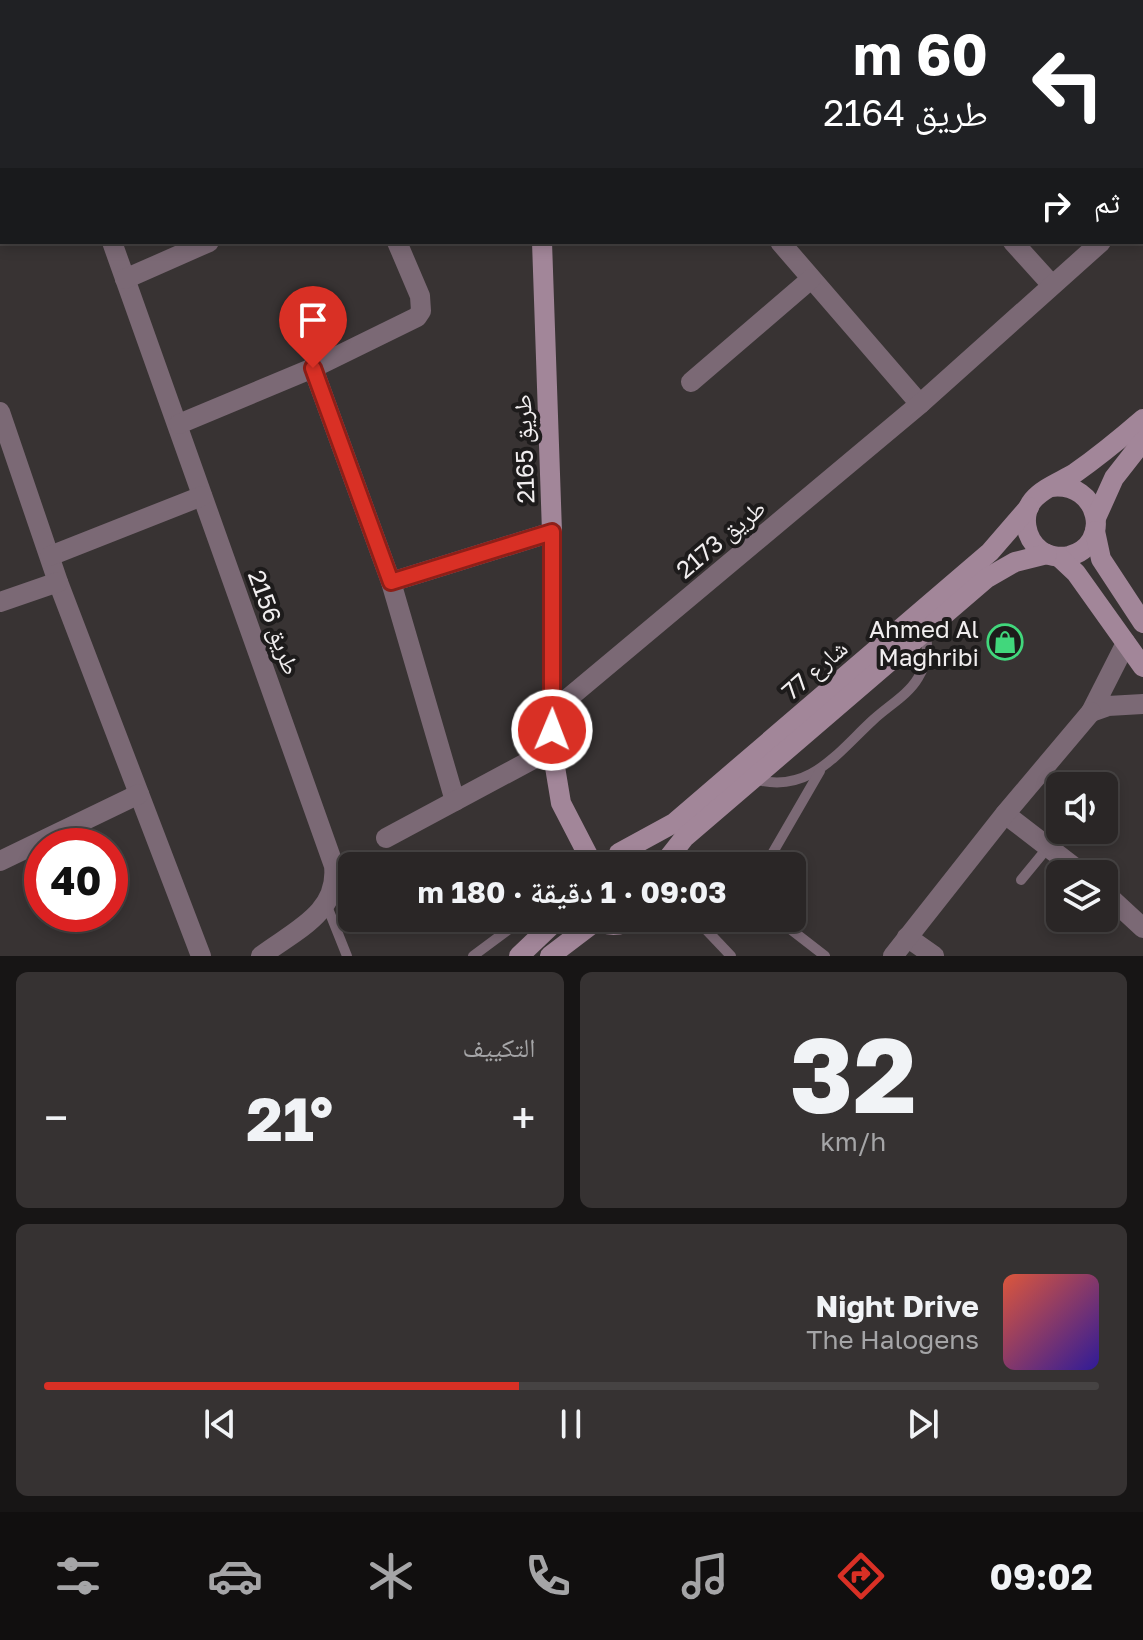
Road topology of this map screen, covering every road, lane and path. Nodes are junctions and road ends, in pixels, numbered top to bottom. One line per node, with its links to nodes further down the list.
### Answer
1 (113, 244): 8 (street, طريق 2156)
2 (204, 244): 8 (street)
3 (398, 244): 11 (street)
4 (542, 244): 22 (street, طريق 2165)
5 (782, 244): 9 (street)
6 (1015, 244): 10 (street)
7 (1099, 244): 10 (street, طريق 2173)
8 (125, 279): 16 (street, طريق 2156)
9 (811, 279): 12 (street); 13 (street)
10 (1051, 284): 13 (street, طريق 2173)
11 (313, 368): 16 (street); 26 (street)
12 (691, 382)
13 (920, 404): 33 (street, طريق 2173)
14 (0, 412): 24 (street)
15 (1143, 419): 18 (street)
16 (179, 424): 19 (street, طريق 2156)
17 (1143, 441): 21 (street)
18 (1051, 487): 20 (street); 21 (street)
19 (202, 496): 24 (street); 51 (street, طريق 2156)
20 (1029, 507): 23 (street); 44 (street, شارع 77)
21 (1096, 524): 23 (street); 28 (street)
22 (552, 532): 26 (street); 33 (street, طريق 2165)
23 (1053, 555): 29 (street, شارع 77); 30 (street)
24 (50, 556): 25 (street)
25 (58, 582): 27 (street); 38 (street)
26 (391, 582): 39 (street)
27 (0, 602)
28 (1143, 623)
29 (926, 630): 36 (lane); 37 (street, شارع 77)
30 (1126, 643): 31 (street); 34 (street)
31 (1143, 667)
32 (1143, 704): 34 (street)
33 (553, 711): 35 (street, طريق 2165)
34 (1091, 712): 40 (street)
35 (552, 749): 39 (street); 43 (street, طريق 2165)
36 (820, 770): 37 (lane); 46 (lane)
37 (752, 779): 45 (street, شارع 77)
38 (139, 794): 48 (street); 60 (street)
39 (455, 801): 41 (street)
40 (1005, 814): 42 (street); 58 (street)
41 (386, 838)
42 (1049, 846): 47 (street); 49 (lane)
43 (583, 852)
44 (621, 852)
45 (673, 852)
46 (773, 852)
47 (1066, 860)
48 (0, 861)
49 (1021, 880)
50 (1118, 905): 52 (street)
51 (327, 906): 61 (street); 62 (lane)
52 (1143, 928)
53 (505, 932): 63 (lane)
54 (544, 932): 64 (street)
55 (579, 932): 65 (street)
56 (707, 932): 59 (lane)
57 (794, 932): 66 (lane)
58 (907, 937): 67 (street); 68 (street)
59 (725, 954)
60 (201, 956)
61 (261, 956)
62 (347, 956)
63 (473, 956)
64 (519, 956)
65 (550, 956)
66 (825, 956)
67 (893, 956)
68 (934, 956)

